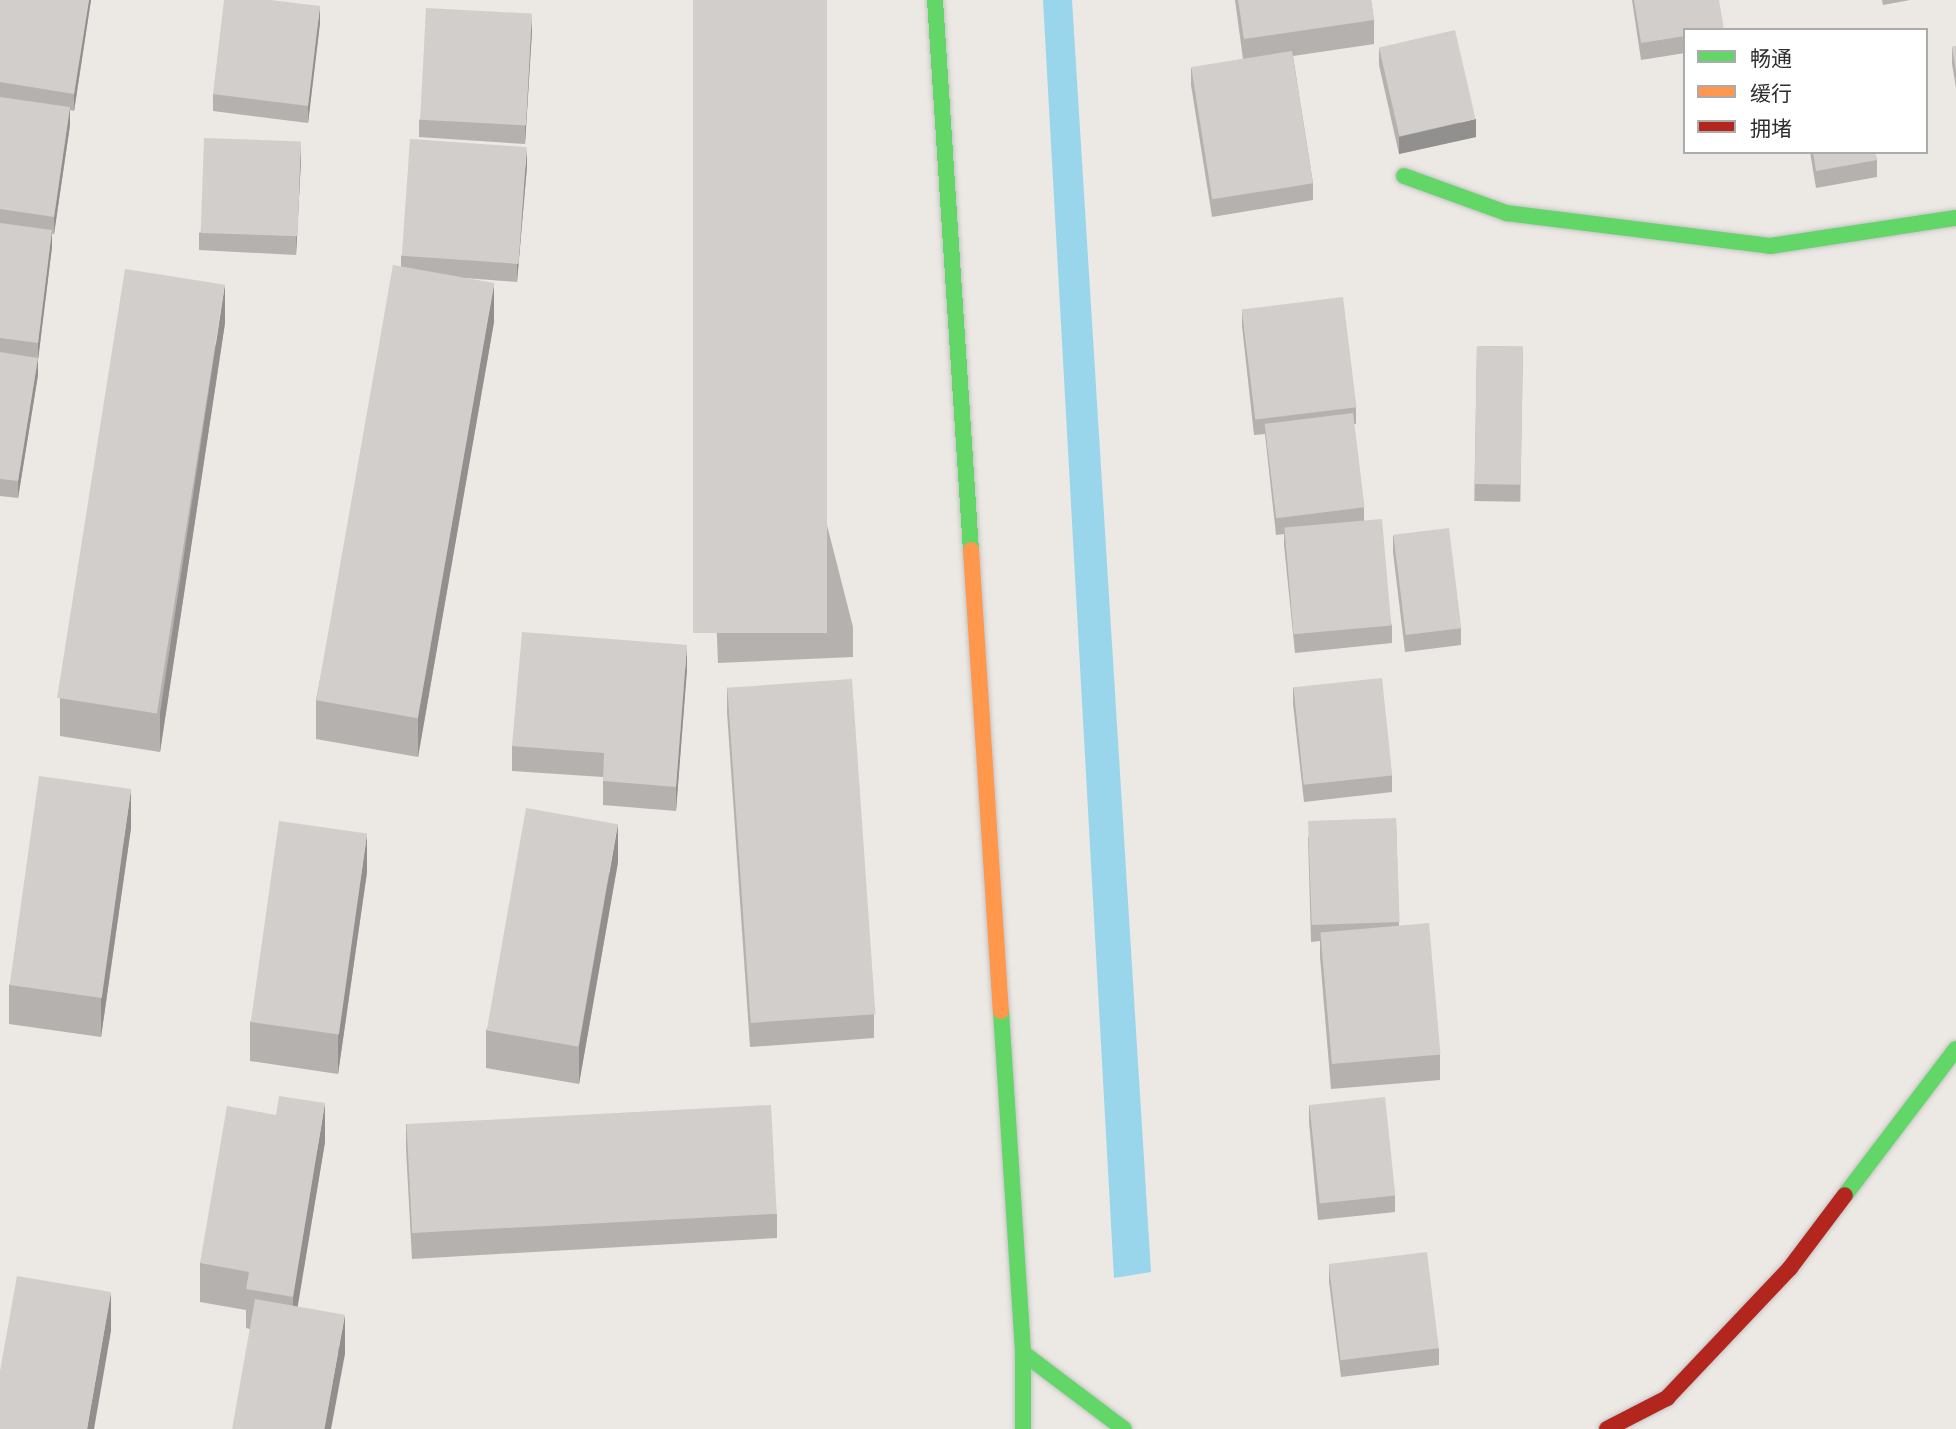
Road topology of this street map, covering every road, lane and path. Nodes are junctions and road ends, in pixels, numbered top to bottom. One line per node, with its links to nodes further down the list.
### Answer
1 (935, 0): 5 (street)
2 (1404, 176): 3 (street)
3 (1956, 218)
4 (1956, 1049): 8 (street)
5 (1023, 1353): 6 (street); 7 (street)
6 (1023, 1429)
7 (1124, 1429)
8 (1607, 1429)

